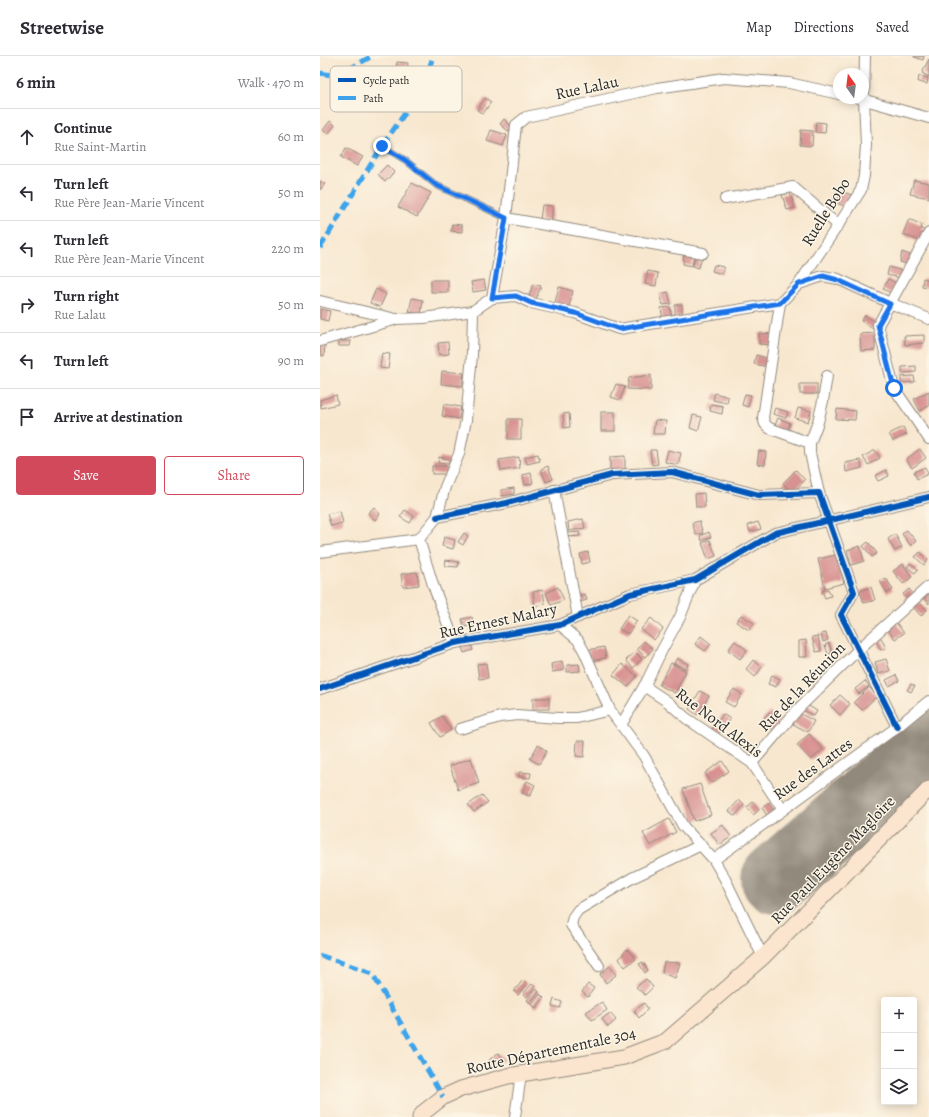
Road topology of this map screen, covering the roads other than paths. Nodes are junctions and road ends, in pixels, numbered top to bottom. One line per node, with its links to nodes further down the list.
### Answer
1 (865, 56): 2 (street, Ruelle Bobo)
2 (864, 68)
3 (833, 93): 9 (street, Rue Lalau)
4 (869, 101): 6 (street)
5 (862, 104): 10 (street, Ruelle Bobo)
6 (929, 118)
7 (382, 146): 9 (lane)
8 (725, 199): 10 (street)
9 (506, 218): 12 (street); 14 (street, Rue Lalau)
10 (838, 225): 13 (street, Ruelle Bobo)
11 (929, 232): 17 (street)
12 (703, 253)
13 (799, 284): 16 (street, Ruelle Bobo); 17 (street)
14 (492, 298): 16 (street); 18 (street)
15 (320, 302): 19 (street)
16 (780, 303): 24 (street)
17 (890, 304): 20 (street); 23 (street)
18 (473, 311): 19 (street); 28 (street)
19 (396, 319): 21 (street)
20 (929, 319)
21 (320, 341)
22 (827, 376): 24 (street)
23 (929, 438)
24 (810, 443): 26 (street)
25 (554, 490): 26 (street); 28 (street); 34 (street)
26 (819, 493): 29 (street)
27 (929, 497): 29 (street, Rue Ernest Malary)
28 (437, 517): 30 (street)
29 (829, 521): 32 (street, Rue Ernest Malary); 37 (street)
30 (419, 539): 31 (street); 36 (street)
31 (320, 552)
32 (695, 580): 34 (street, Rue Ernest Malary); 38 (street)
33 (929, 586): 37 (street, Rue de la Réunion)
34 (578, 617): 35 (street, Rue Ernest Malary)
35 (560, 625): 36 (street, Rue Ernest Malary); 41 (street)
36 (456, 643): 39 (street, Rue Ernest Malary)
37 (858, 650): 43 (street); 45 (street, Rue de la Réunion)
38 (644, 686): 42 (street); 45 (street, Rue Nord Alexis)
39 (320, 689)
40 (929, 701): 43 (street, Rue des Lattes)
41 (610, 710): 42 (street); 44 (street)
42 (621, 725): 48 (street)
43 (897, 727): 47 (street, Rue des Lattes)
44 (460, 729)
45 (752, 763): 47 (street, Rue Nord Alexis)
46 (929, 789): 50 (main road, Rue Paul Eugène Magloire)
47 (783, 810): 49 (street, Rue des Lattes)
48 (701, 845): 49 (street); 51 (street)
49 (714, 860): 50 (street)
50 (764, 957): 52 (main road, Route Départementale 304)
51 (599, 966)
52 (521, 1074): 53 (main road, Route Départementale 304); 54 (street)
53 (420, 1117)
54 (515, 1117)

